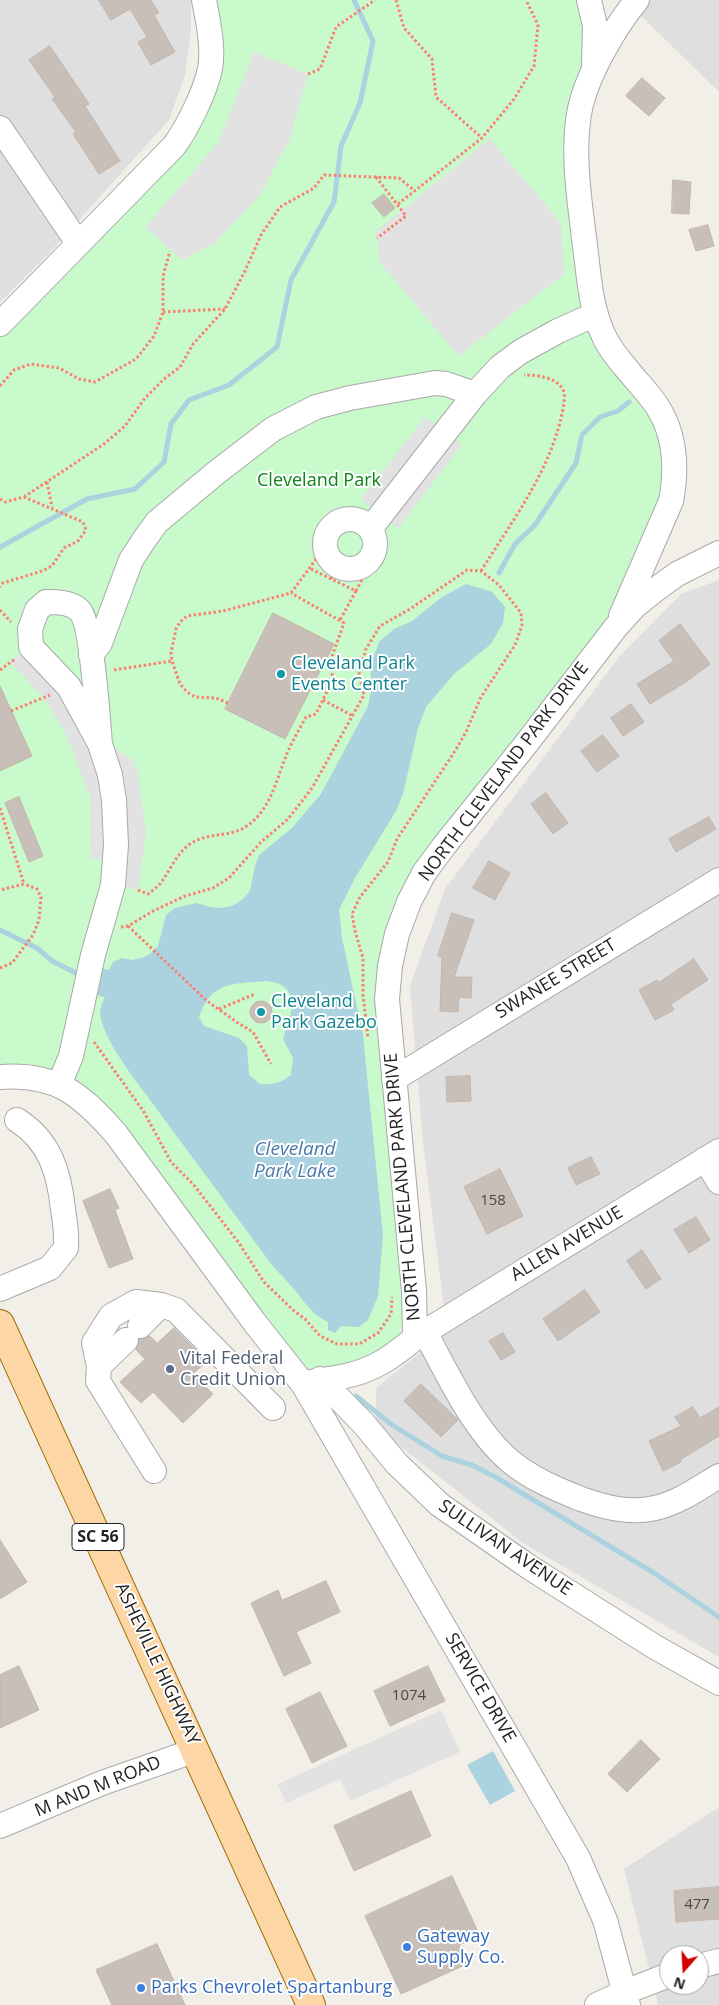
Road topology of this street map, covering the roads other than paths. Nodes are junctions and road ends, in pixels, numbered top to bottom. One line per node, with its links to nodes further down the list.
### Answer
1 (204, 0): 6 (street)
2 (589, 0): 4 (street)
3 (637, 0): 4 (street)
4 (594, 71): 7 (street, NORTH CLEVELAND PARK DRIVE)
5 (0, 128): 6 (street)
6 (78, 243): 8 (street)
7 (596, 314): 9 (street); 12 (street, NORTH CLEVELAND PARK DRIVE)
8 (0, 324)
9 (475, 394): 10 (street); 13 (street)
10 (370, 529): 10 (street)
11 (719, 553): 12 (street, NORTH CLEVELAND PARK DRIVE)
12 (616, 627): 17 (street, NORTH CLEVELAND PARK DRIVE)
13 (91, 655): 14 (street); 14 (street)
14 (100, 744): 18 (street)
15 (719, 880): 17 (street, SWANEE STREET)
16 (0, 1077): 18 (street)
17 (394, 1079): 25 (street, NORTH CLEVELAND PARK DRIVE)
18 (59, 1085): 27 (street)
19 (17, 1120): 22 (street)
20 (712, 1155): 21 (street); 25 (street, ALLEN AVENUE)
21 (719, 1182)
22 (0, 1289)
23 (161, 1304): 26 (street); 26 (street); 28 (street)
24 (0, 1324): 32 (main road, ASHEVILLE HIGHWAY / SC 56)
25 (420, 1335): 27 (street, NORTH CLEVELAND PARK DRIVE); 30 (street)
26 (99, 1366): 29 (street)
27 (311, 1381): 31 (street, SULLIVAN AVENUE); 35 (street, SERVICE DRIVE)
28 (272, 1408)
29 (154, 1471)
30 (719, 1476)
31 (719, 1683)
32 (196, 1750): 33 (street, M AND M ROAD); 36 (main road, ASHEVILLE HIGHWAY / SC 56)
33 (0, 1826)
34 (659, 1980): 35 (street)
35 (626, 1998): 37 (street)
36 (311, 2005)
37 (597, 2005)

